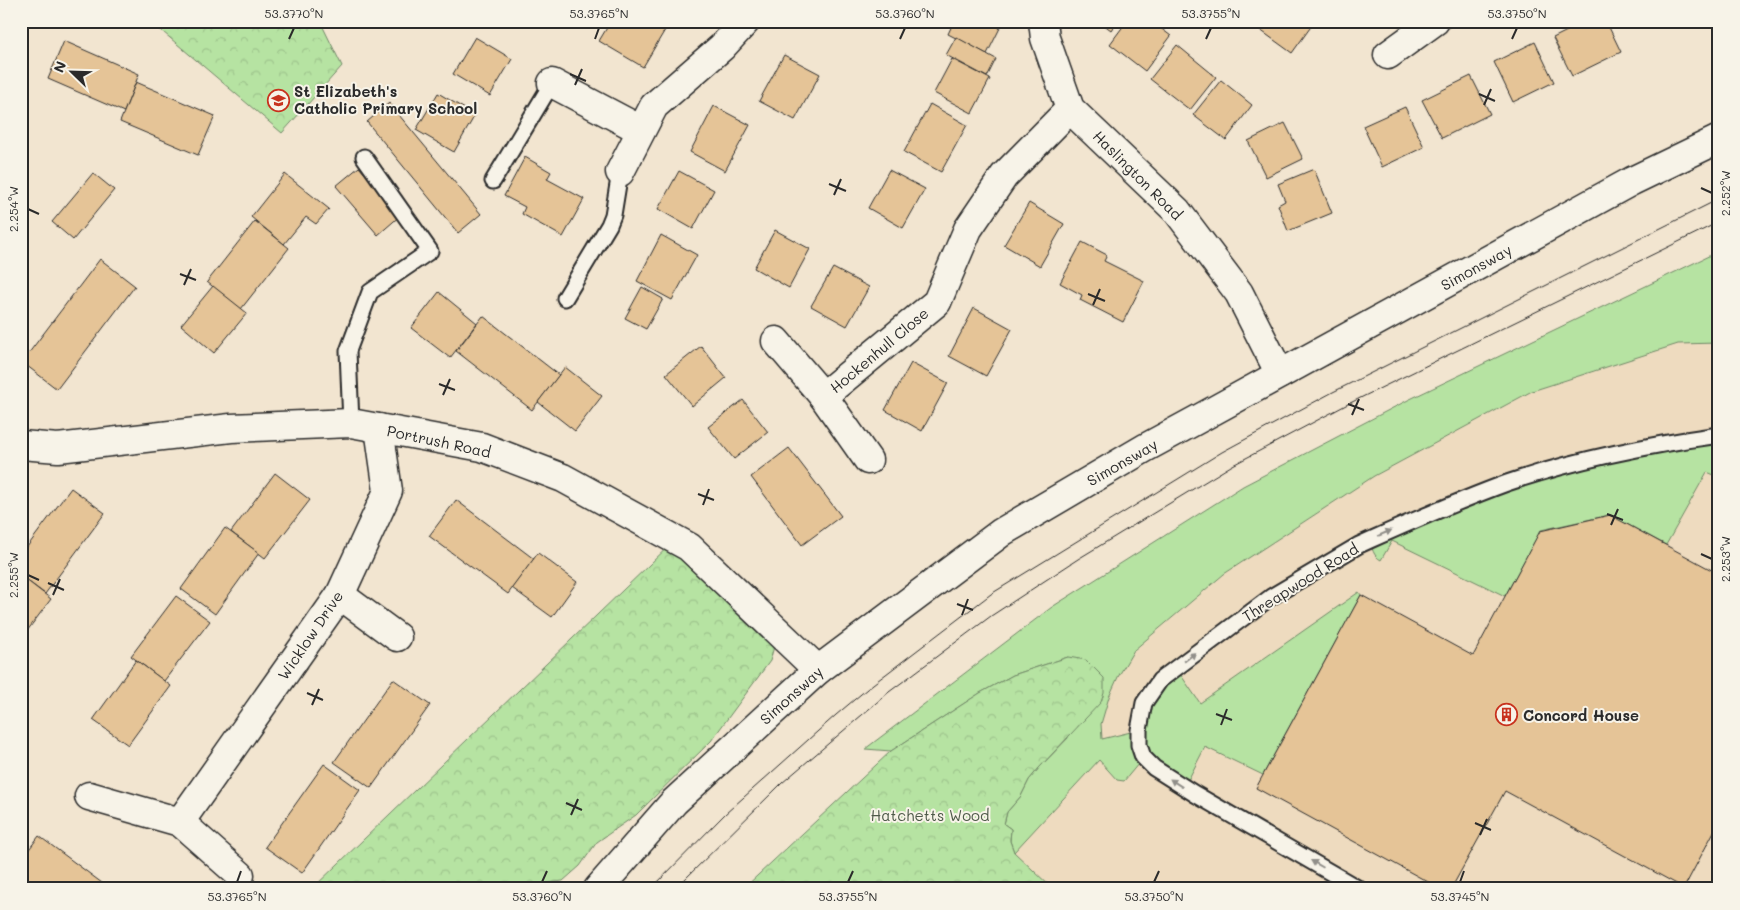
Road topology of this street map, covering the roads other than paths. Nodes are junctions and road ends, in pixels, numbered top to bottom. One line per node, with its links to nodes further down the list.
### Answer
1 (746, 21): 7 (street)
2 (1043, 21): 6 (street, Haslington Road)
3 (1435, 21): 4 (street)
4 (1388, 55)
5 (552, 84): 7 (street); 11 (lane)
6 (1070, 109): 14 (street, Haslington Road); 15 (street, Hockenhull Close)
7 (641, 130): 10 (street)
8 (1719, 139): 14 (street, Simonsway)
9 (364, 157): 16 (lane)
10 (620, 172): 12 (lane)
11 (493, 181)
12 (565, 298)
13 (776, 341): 15 (street, Hockenhull Close)
14 (1280, 374): 23 (street, Simonsway)
15 (823, 396): 20 (street, Hockenhull Close)
16 (352, 423): 17 (street, Portrush Road); 19 (street, Portrush Road)
17 (379, 428): 21 (street, Wicklow Drive); 23 (street, Portrush Road)
18 (1719, 435): 28 (lane, Threapwood Road, one-way to 18)
19 (21, 445)
20 (868, 460)
21 (340, 595): 22 (street); 25 (street, Wicklow Drive)
22 (397, 638)
23 (818, 670): 27 (street, Simonsway)
24 (89, 796): 25 (street)
25 (180, 822): 26 (street)
26 (240, 875)
27 (598, 889)
28 (1359, 889)

